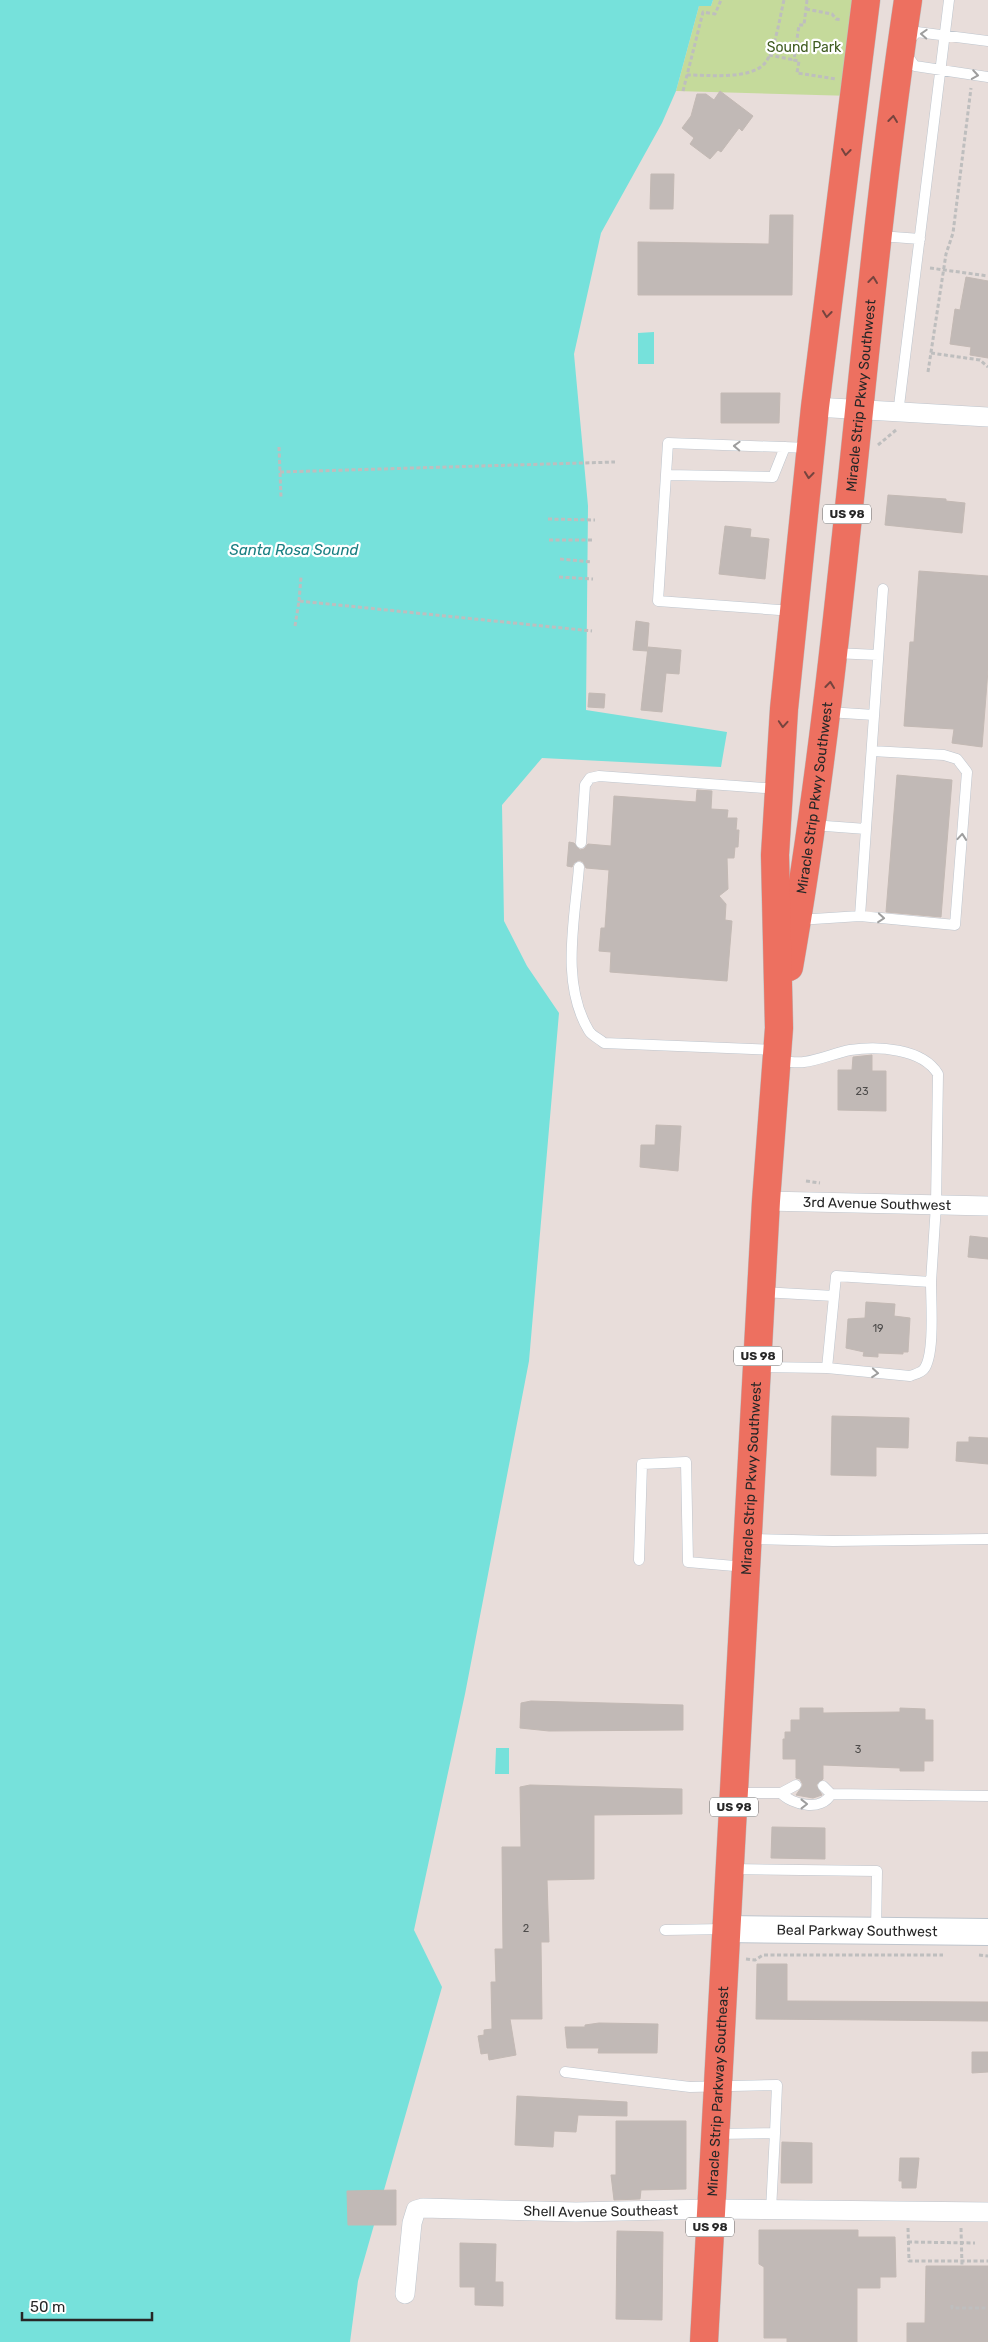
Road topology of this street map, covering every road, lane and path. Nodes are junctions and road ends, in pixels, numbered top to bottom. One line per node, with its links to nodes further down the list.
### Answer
1 (721, 0): 15 (path)
2 (784, 0): 12 (path)
3 (807, 0): 7 (path)
4 (866, 0): 8 (highway, Miracle Strip Pkwy Southwest / US 98)
5 (908, 0): 11 (highway, Miracle Strip Pkwy Southwest / US 98)
6 (949, 0): 9 (lane)
7 (806, 9): 8 (path); 13 (path)
8 (853, 32): 11 (highway); 28 (highway, Miracle Strip Pkwy Southwest / US 98, one-way to 28)
9 (944, 36): 10 (lane); 11 (lane, one-way to 11); 14 (lane)
10 (988, 41)
11 (901, 48): 14 (lane); 20 (highway, Miracle Strip Pkwy Southwest / US 98, one-way to 11)
12 (769, 55): 13 (path); 15 (path)
13 (794, 60): 18 (path)
14 (940, 70): 16 (lane); 21 (lane)
15 (687, 75): 19 (path)
16 (973, 75): 17 (lane, one-way to 17); 23 (path)
17 (988, 77)
18 (840, 79)
19 (683, 91)
20 (879, 236): 21 (lane); 29 (highway, Miracle Strip Pkwy Southwest / US 98, one-way to 20)
21 (920, 239): 22 (lane)
22 (917, 266): 23 (path); 30 (lane)
23 (943, 269): 24 (path); 25 (path)
24 (988, 276)
25 (931, 353): 26 (path); 27 (path)
26 (988, 366)
27 (928, 372)
28 (816, 407): 29 (street); 33 (highway, Miracle Strip Pkwy Southwest / US 98)
29 (858, 411): 30 (street); 52 (highway, Miracle Strip Pkwy Southwest / US 98)
30 (898, 414): 31 (street)
31 (988, 417)
32 (279, 447): 35 (path)
33 (798, 448): 36 (lane); 36 (lane, one-way to 36); 49 (highway, Miracle Strip Pkwy Southwest / US 98, one-way to 49)
34 (615, 462): 35 (path)
35 (280, 472): 37 (path)
36 (666, 475): 49 (lane)
37 (281, 497)
38 (548, 519): 39 (path)
39 (595, 520)
40 (549, 540): 41 (path)
41 (593, 540)
42 (560, 559): 43 (path)
43 (592, 562)
44 (301, 577): 48 (path)
45 (559, 577): 46 (path)
46 (593, 579)
47 (883, 588): 53 (lane)
48 (299, 601): 50 (path); 51 (path)
49 (794, 611): 57 (highway, Miracle Strip Pkwy Southwest / US 98, one-way to 57)
50 (295, 626)
51 (592, 632)
52 (833, 652): 53 (lane); 54 (highway, Miracle Strip Pkwy Southwest / US 98, one-way to 52)
53 (878, 655): 55 (lane)
54 (827, 712): 55 (lane); 58 (highway, Miracle Strip Pkwy Southwest / US 98)
55 (874, 715): 56 (lane)
56 (872, 751): 59 (lane); 62 (lane, one-way to 56)
57 (779, 789): 60 (lane); 64 (highway, Miracle Strip Pkwy Southwest / US 98)
58 (812, 825): 59 (lane); 63 (highway, Miracle Strip Pkwy Southwest / US 98)
59 (866, 829): 62 (lane)
60 (581, 843)
61 (579, 867): 64 (lane)
62 (860, 916): 63 (lane)
63 (797, 920): 64 (highway, Miracle Strip Pkwy Southwest / US 98)
64 (777, 1046): 65 (highway, Miracle Strip Pkwy Southwest / US 98); 66 (lane)
65 (766, 1201): 66 (street, 3rd Avenue Southwest); 69 (highway, Miracle Strip Pkwy Southwest / US 98)
66 (936, 1205): 67 (street, 3rd Avenue Southwest); 68 (lane)
67 (988, 1206)
68 (931, 1282): 70 (lane); 72 (lane, one-way to 68)
69 (762, 1292): 70 (lane); 71 (highway, Miracle Strip Pkwy Southwest / US 98)
70 (834, 1296): 72 (lane)
71 (758, 1367): 72 (lane); 73 (highway, Miracle Strip Pkwy Southwest / US 98)
72 (827, 1368)
73 (749, 1539): 74 (lane); 76 (highway, Miracle Strip Pkwy Southwest / US 98)
74 (988, 1539)
75 (639, 1560): 76 (lane)
76 (747, 1567): 79 (highway, Miracle Strip Pkwy Southwest / US 98)
77 (796, 1785): 80 (lane)
78 (823, 1786): 81 (lane)
79 (734, 1793): 80 (lane); 83 (highway, Miracle Strip Pkwy Southwest / US 98)
80 (781, 1793): 81 (lane, one-way to 81)
81 (831, 1794): 82 (lane)
82 (988, 1796)
83 (730, 1869): 84 (highway, Miracle Strip Pkwy Southwest / US 98); 86 (lane)
84 (726, 1929): 85 (lane); 86 (main road, Beal Parkway Southwest); 91 (highway, Miracle Strip Parkway Southeast / US 98)
85 (665, 1930)
86 (876, 1930): 87 (main road, Beal Parkway Southwest)
87 (988, 1932)
88 (944, 1955): 91 (path)
89 (972, 1955): 90 (path)
90 (988, 1956)
91 (725, 1957): 93 (highway, Miracle Strip Parkway Southeast / US 98)
92 (565, 2072): 93 (lane)
93 (718, 2086): 94 (lane); 95 (highway, Miracle Strip Parkway Southeast / US 98)
94 (775, 2133): 95 (lane); 97 (lane)
95 (715, 2134): 96 (highway, Miracle Strip Parkway Southeast / US 98)
96 (711, 2209): 97 (street, Shell Avenue Southeast); 107 (street, Shell Avenue Southeast); 110 (highway, Miracle Strip Parkway Southeast / US 98)
97 (771, 2210): 98 (street, Shell Avenue Southeast)
98 (907, 2212): 99 (street, Shell Avenue Southeast); 101 (path)
99 (961, 2212): 100 (street, Shell Avenue Southeast); 102 (path)
100 (988, 2212)
101 (908, 2242): 102 (path); 104 (path)
102 (961, 2243): 103 (path); 104 (path)
103 (975, 2243)
104 (962, 2261): 105 (path); 106 (path)
105 (988, 2261)
106 (962, 2266)
107 (405, 2294)
108 (952, 2305): 109 (path)
109 (988, 2308)
110 (704, 2342)

